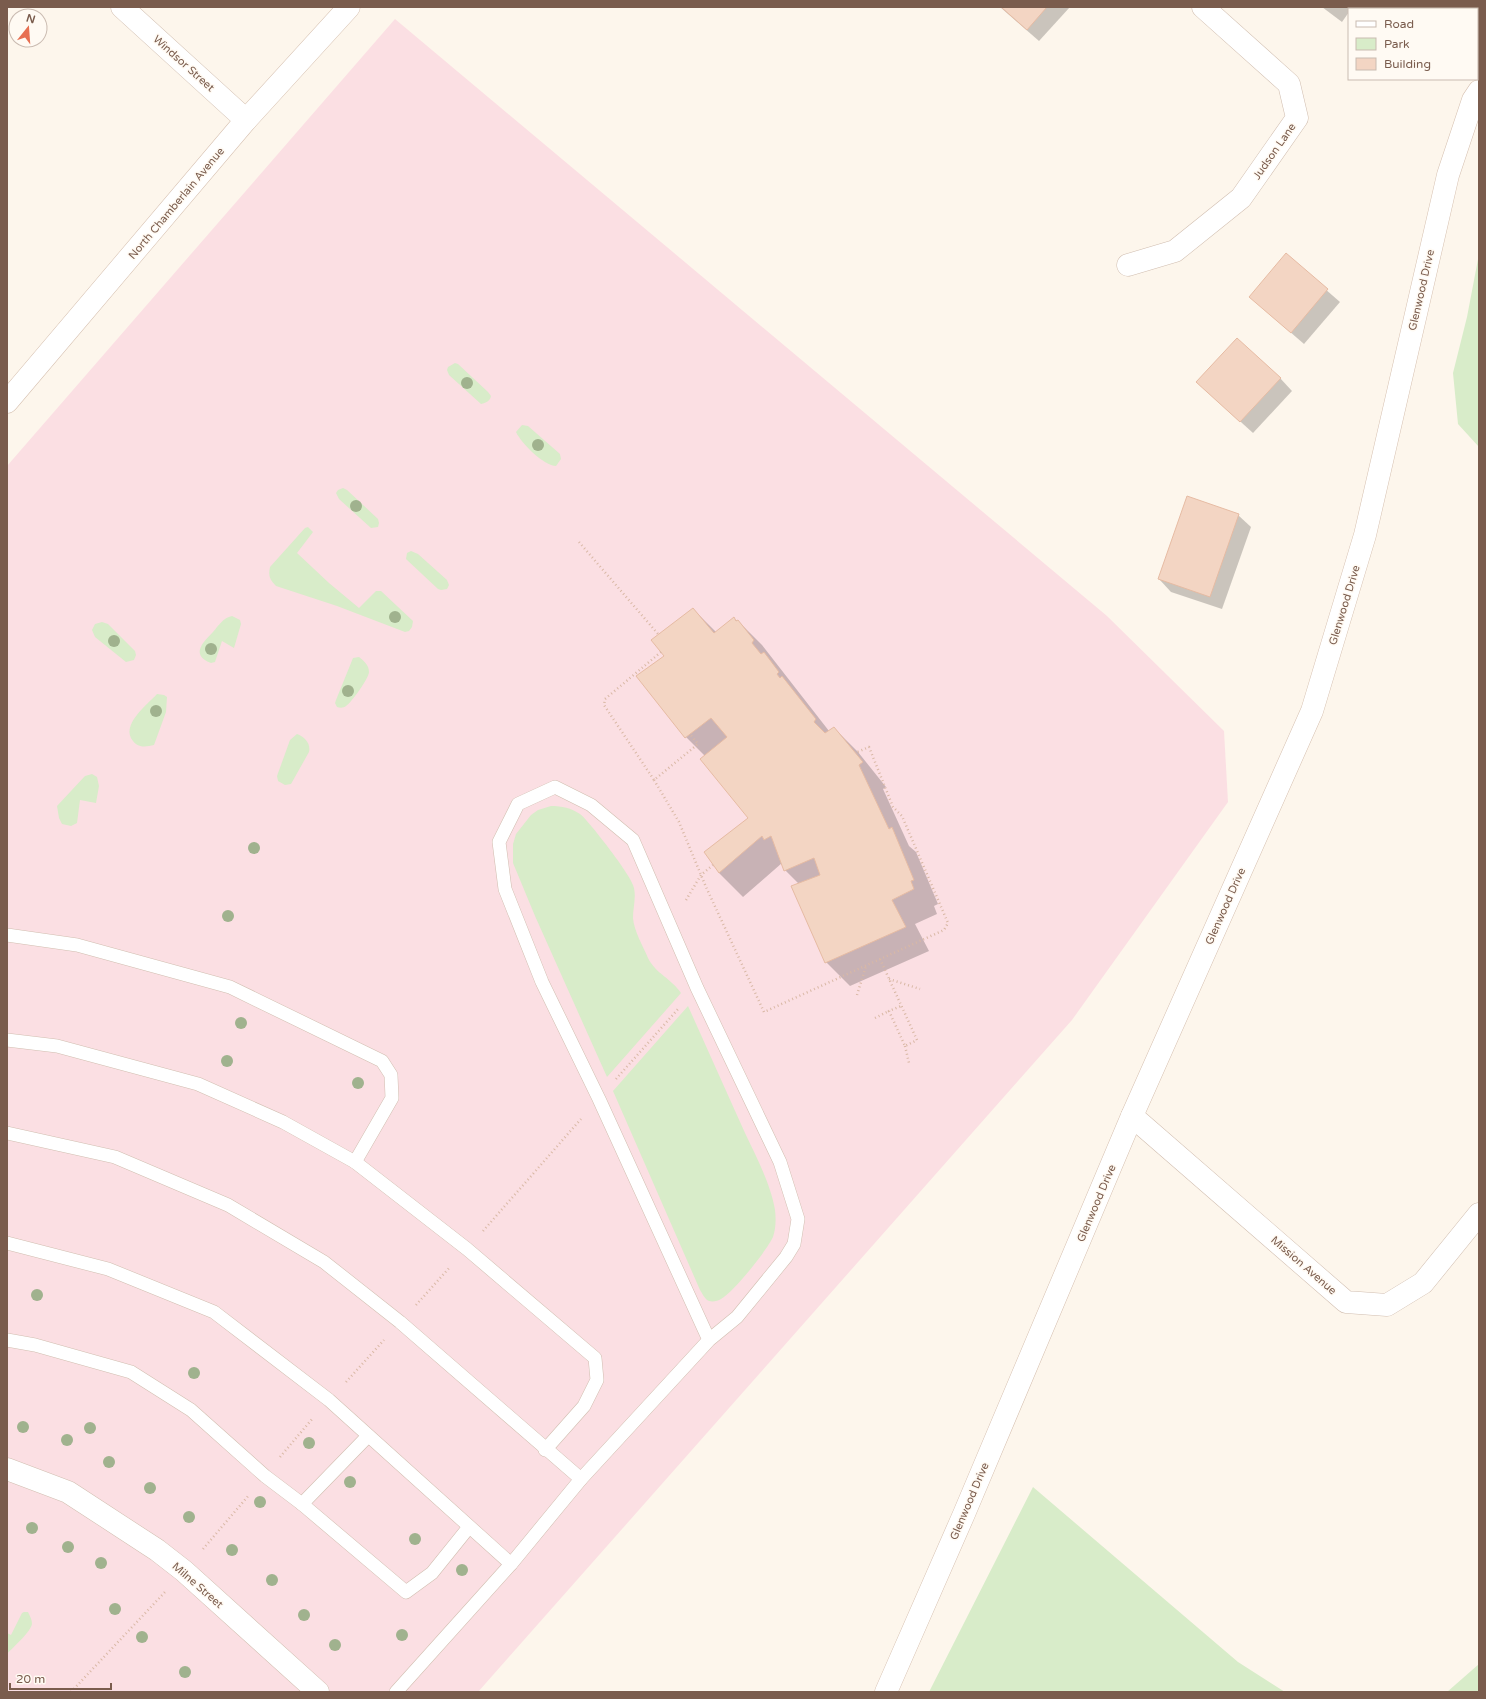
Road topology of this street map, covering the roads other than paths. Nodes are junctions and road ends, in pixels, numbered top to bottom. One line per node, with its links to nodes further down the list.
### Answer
1 (122, 7): 5 (street, Windsor Street)
2 (349, 7): 5 (street, North Chamberlain Avenue)
3 (1203, 7): 6 (street, Judson Lane)
4 (1479, 91): 10 (street, Glenwood Drive)
5 (246, 120): 7 (street, North Chamberlain Avenue)
6 (1128, 265)
7 (7, 402)
8 (7, 934): 12 (lane)
9 (7, 1040): 12 (lane)
10 (1132, 1116): 13 (street, Mission Avenue); 26 (street, Glenwood Drive)
11 (7, 1134): 18 (lane)
12 (355, 1162): 18 (lane)
13 (1479, 1214)
14 (7, 1243): 17 (lane)
15 (7, 1340): 21 (lane)
16 (710, 1340): 16 (lane); 20 (lane)
17 (368, 1436): 21 (lane); 22 (lane)
18 (545, 1450): 20 (lane)
19 (7, 1470): 24 (street, Milne Street)
20 (581, 1479): 23 (lane)
21 (302, 1504): 22 (lane)
22 (469, 1526): 23 (lane)
23 (511, 1564): 25 (lane)
24 (318, 1692)
25 (396, 1692)
26 (886, 1692)

